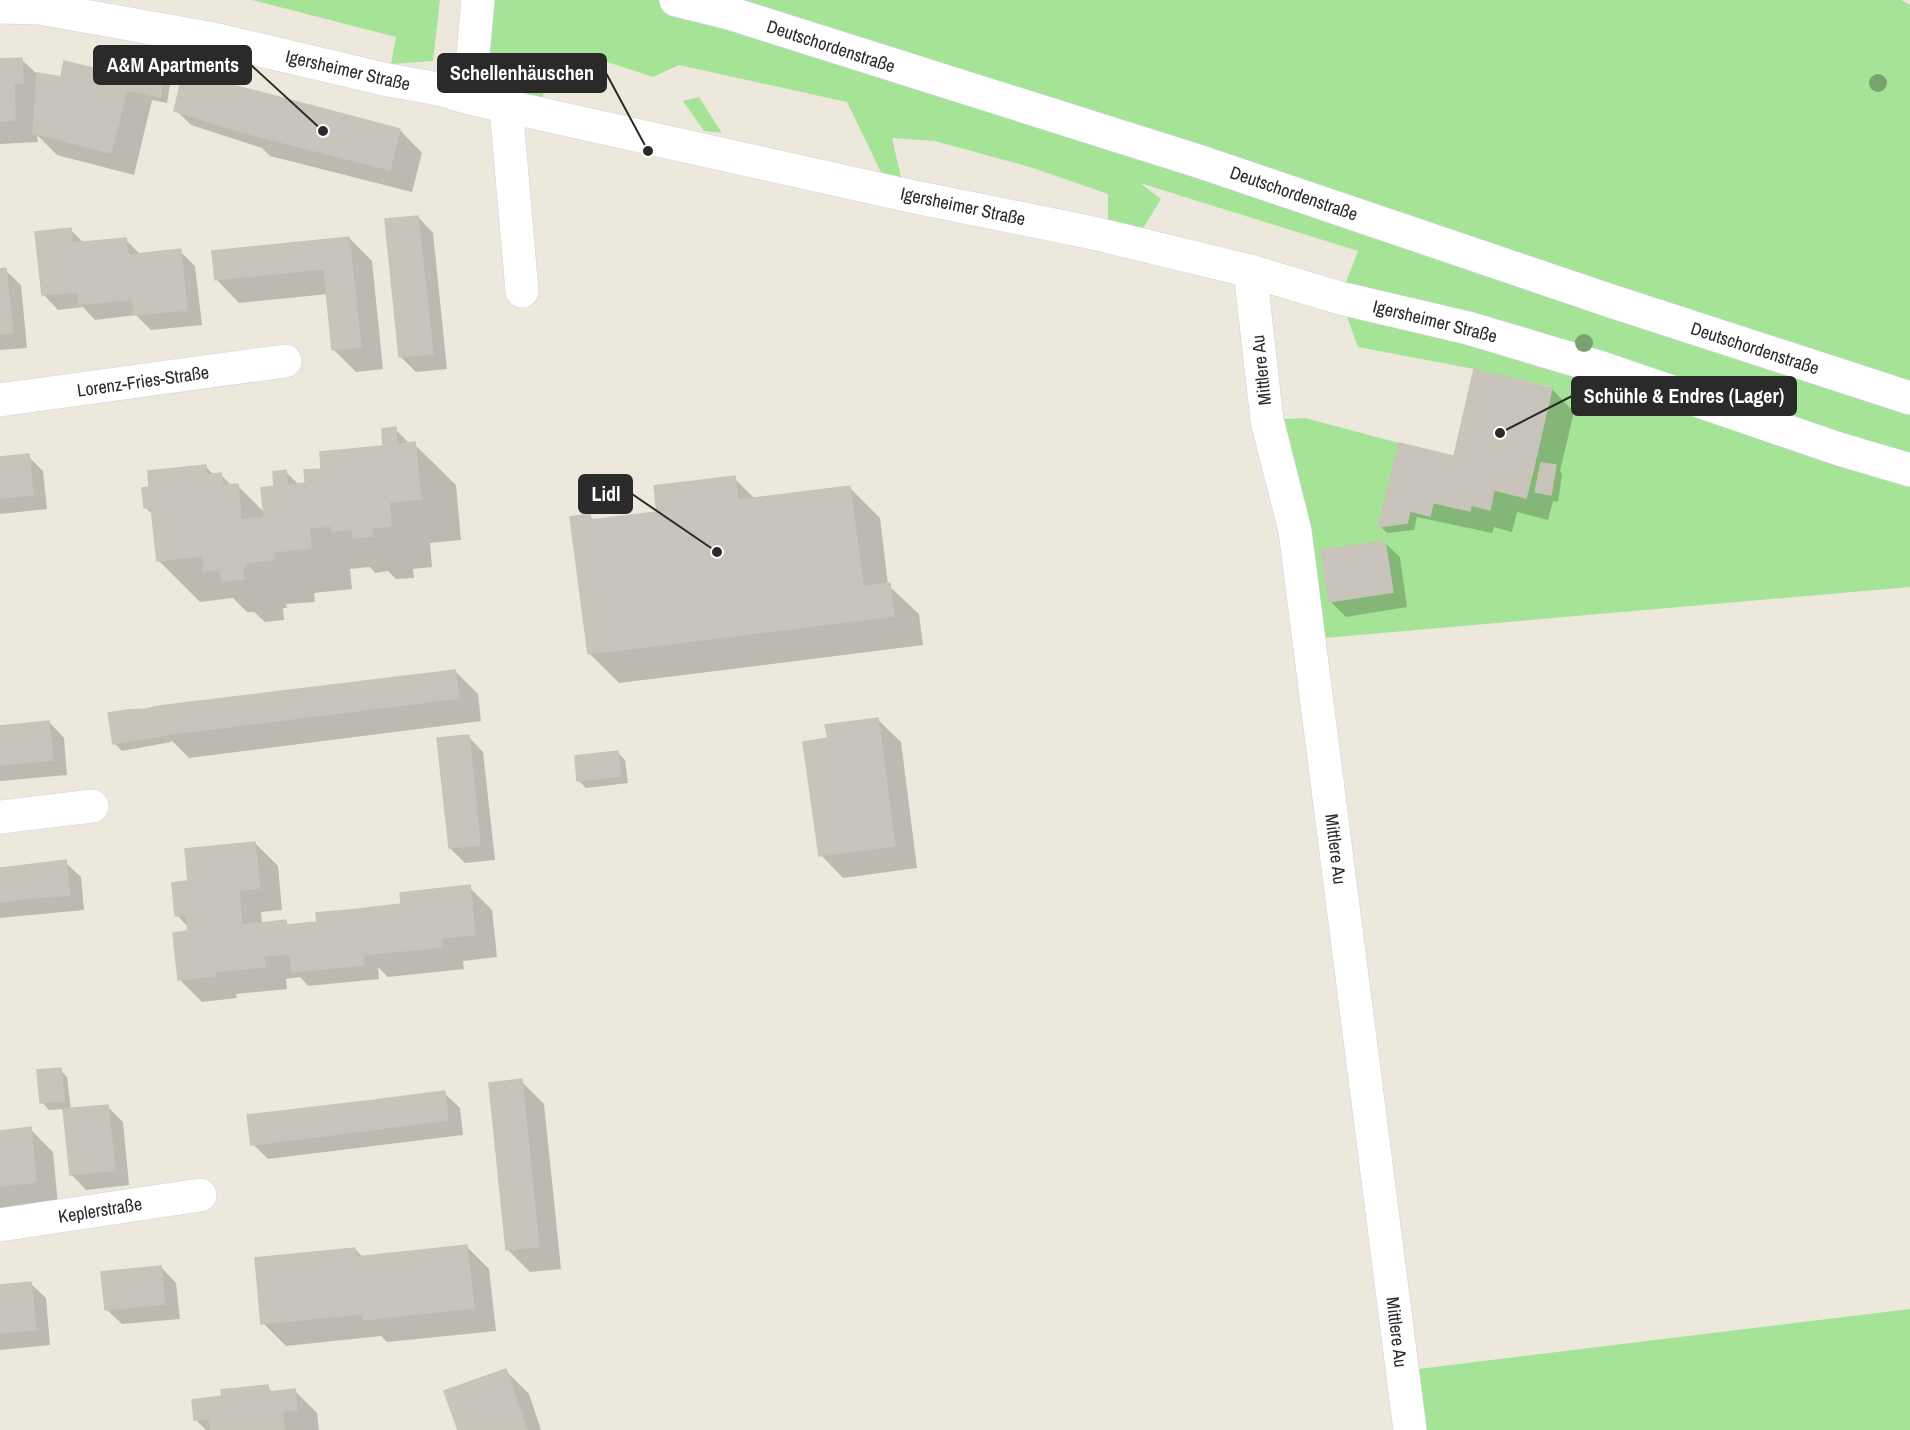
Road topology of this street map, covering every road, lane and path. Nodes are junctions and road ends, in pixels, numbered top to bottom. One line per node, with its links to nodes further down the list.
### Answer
1 (478, 0): 4 (street)
2 (675, 0): 9 (street, Deutschordenstraße)
3 (0, 7): 4 (street, Igersheimer Straße)
4 (469, 98): 5 (street, Igersheimer Straße)
5 (506, 106): 6 (street, Igersheimer Straße); 7 (street)
6 (1250, 271): 11 (street, Igersheimer Straße); 16 (street, Mittlere Au)
7 (522, 291)
8 (285, 361): 10 (street, Lorenz-Fries-Straße)
9 (1910, 398)
10 (0, 400)
11 (1910, 470)
12 (92, 806): 13 (street)
13 (0, 817)
14 (200, 1195): 15 (street, Keplerstraße)
15 (0, 1225)
16 (1410, 1430)

